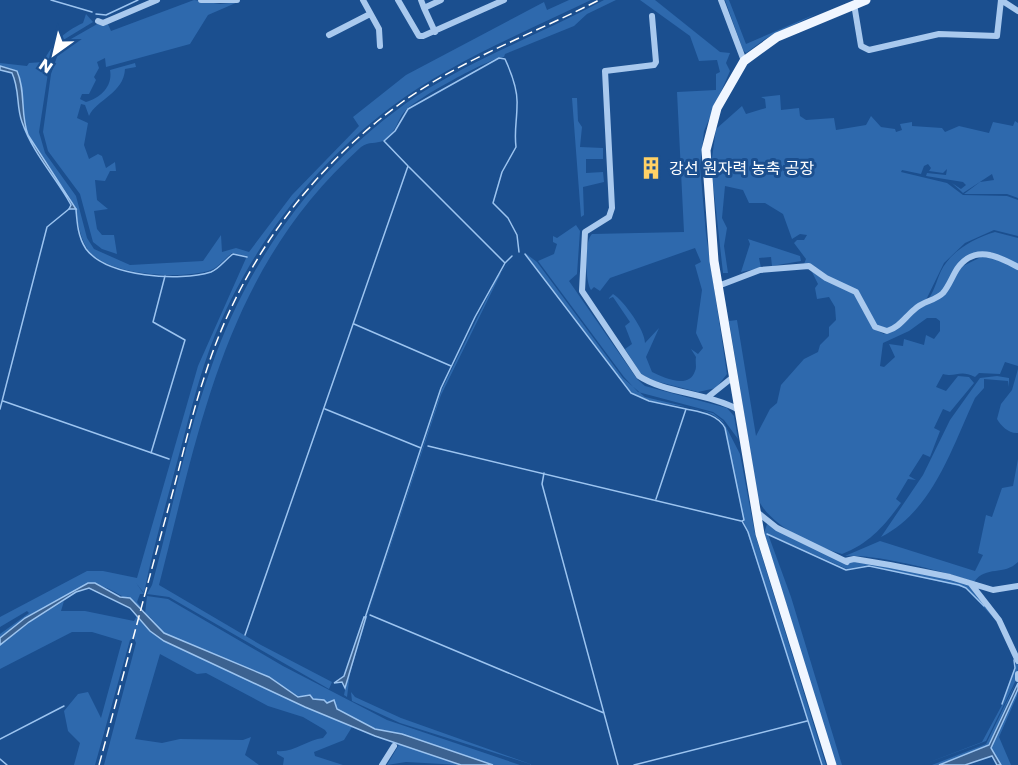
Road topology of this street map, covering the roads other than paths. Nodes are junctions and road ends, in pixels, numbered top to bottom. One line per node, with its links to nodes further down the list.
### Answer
1 (158, 0): 17 (street)
2 (201, 0): 3 (street)
3 (237, 0)
4 (363, 0): 15 (street)
5 (398, 0): 18 (street)
6 (421, 0): 13 (street)
7 (441, 0): 13 (street)
8 (504, 0): 18 (street)
9 (721, 0): 21 (street)
10 (866, 0): 12 (main road)
11 (1001, 0): 12 (street); 14 (street)
12 (854, 4): 21 (main road)
13 (424, 8): 18 (street)
14 (1018, 12)
15 (370, 15): 19 (street); 20 (street)
16 (652, 16): 25 (street)
17 (98, 21)
18 (435, 32)
19 (329, 35)
20 (380, 46)
21 (744, 61): 23 (main road)
22 (1018, 267): 23 (street)
23 (718, 286): 24 (main road)
24 (732, 377): 25 (street); 26 (main road)
25 (708, 397): 26 (street)
26 (739, 410): 27 (main road)
27 (755, 509): 28 (street); 35 (main road)
28 (970, 583): 29 (street); 30 (street)
29 (1018, 586)
30 (1018, 661)
31 (1018, 674): 32 (street)
32 (1018, 679)
33 (394, 746): 34 (street)
34 (382, 765)
35 (832, 765)

